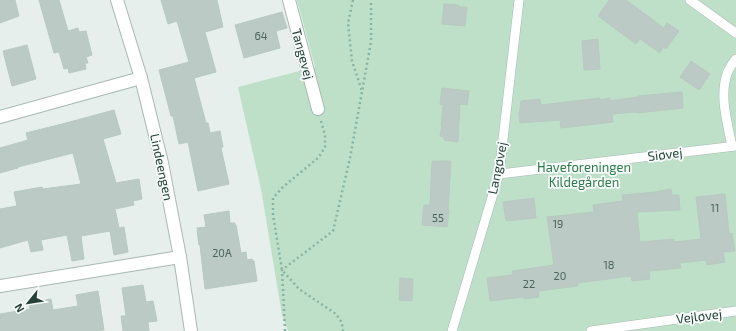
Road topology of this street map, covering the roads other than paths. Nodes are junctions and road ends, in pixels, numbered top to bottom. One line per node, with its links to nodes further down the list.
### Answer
1 (117, 0): 7 (street, Lindeengen)
2 (289, 0): 8 (street, Tangevej)
3 (519, 0): 11 (lane, Langøvej)
4 (690, 0): 5 (lane)
5 (736, 33)
6 (736, 59): 10 (lane)
7 (141, 78): 9 (street); 12 (street, Lindeengen)
8 (318, 109)
9 (0, 117)
10 (734, 146): 11 (lane, Siøvej)
11 (499, 174): 17 (lane, Langøvej)
12 (180, 257): 13 (street); 16 (street, Lindeengen)
13 (0, 286)
14 (736, 311): 15 (lane, Vejløvej)
15 (650, 327): 18 (lane, Vejløvej)
16 (191, 331)
17 (452, 331)
18 (591, 331)

